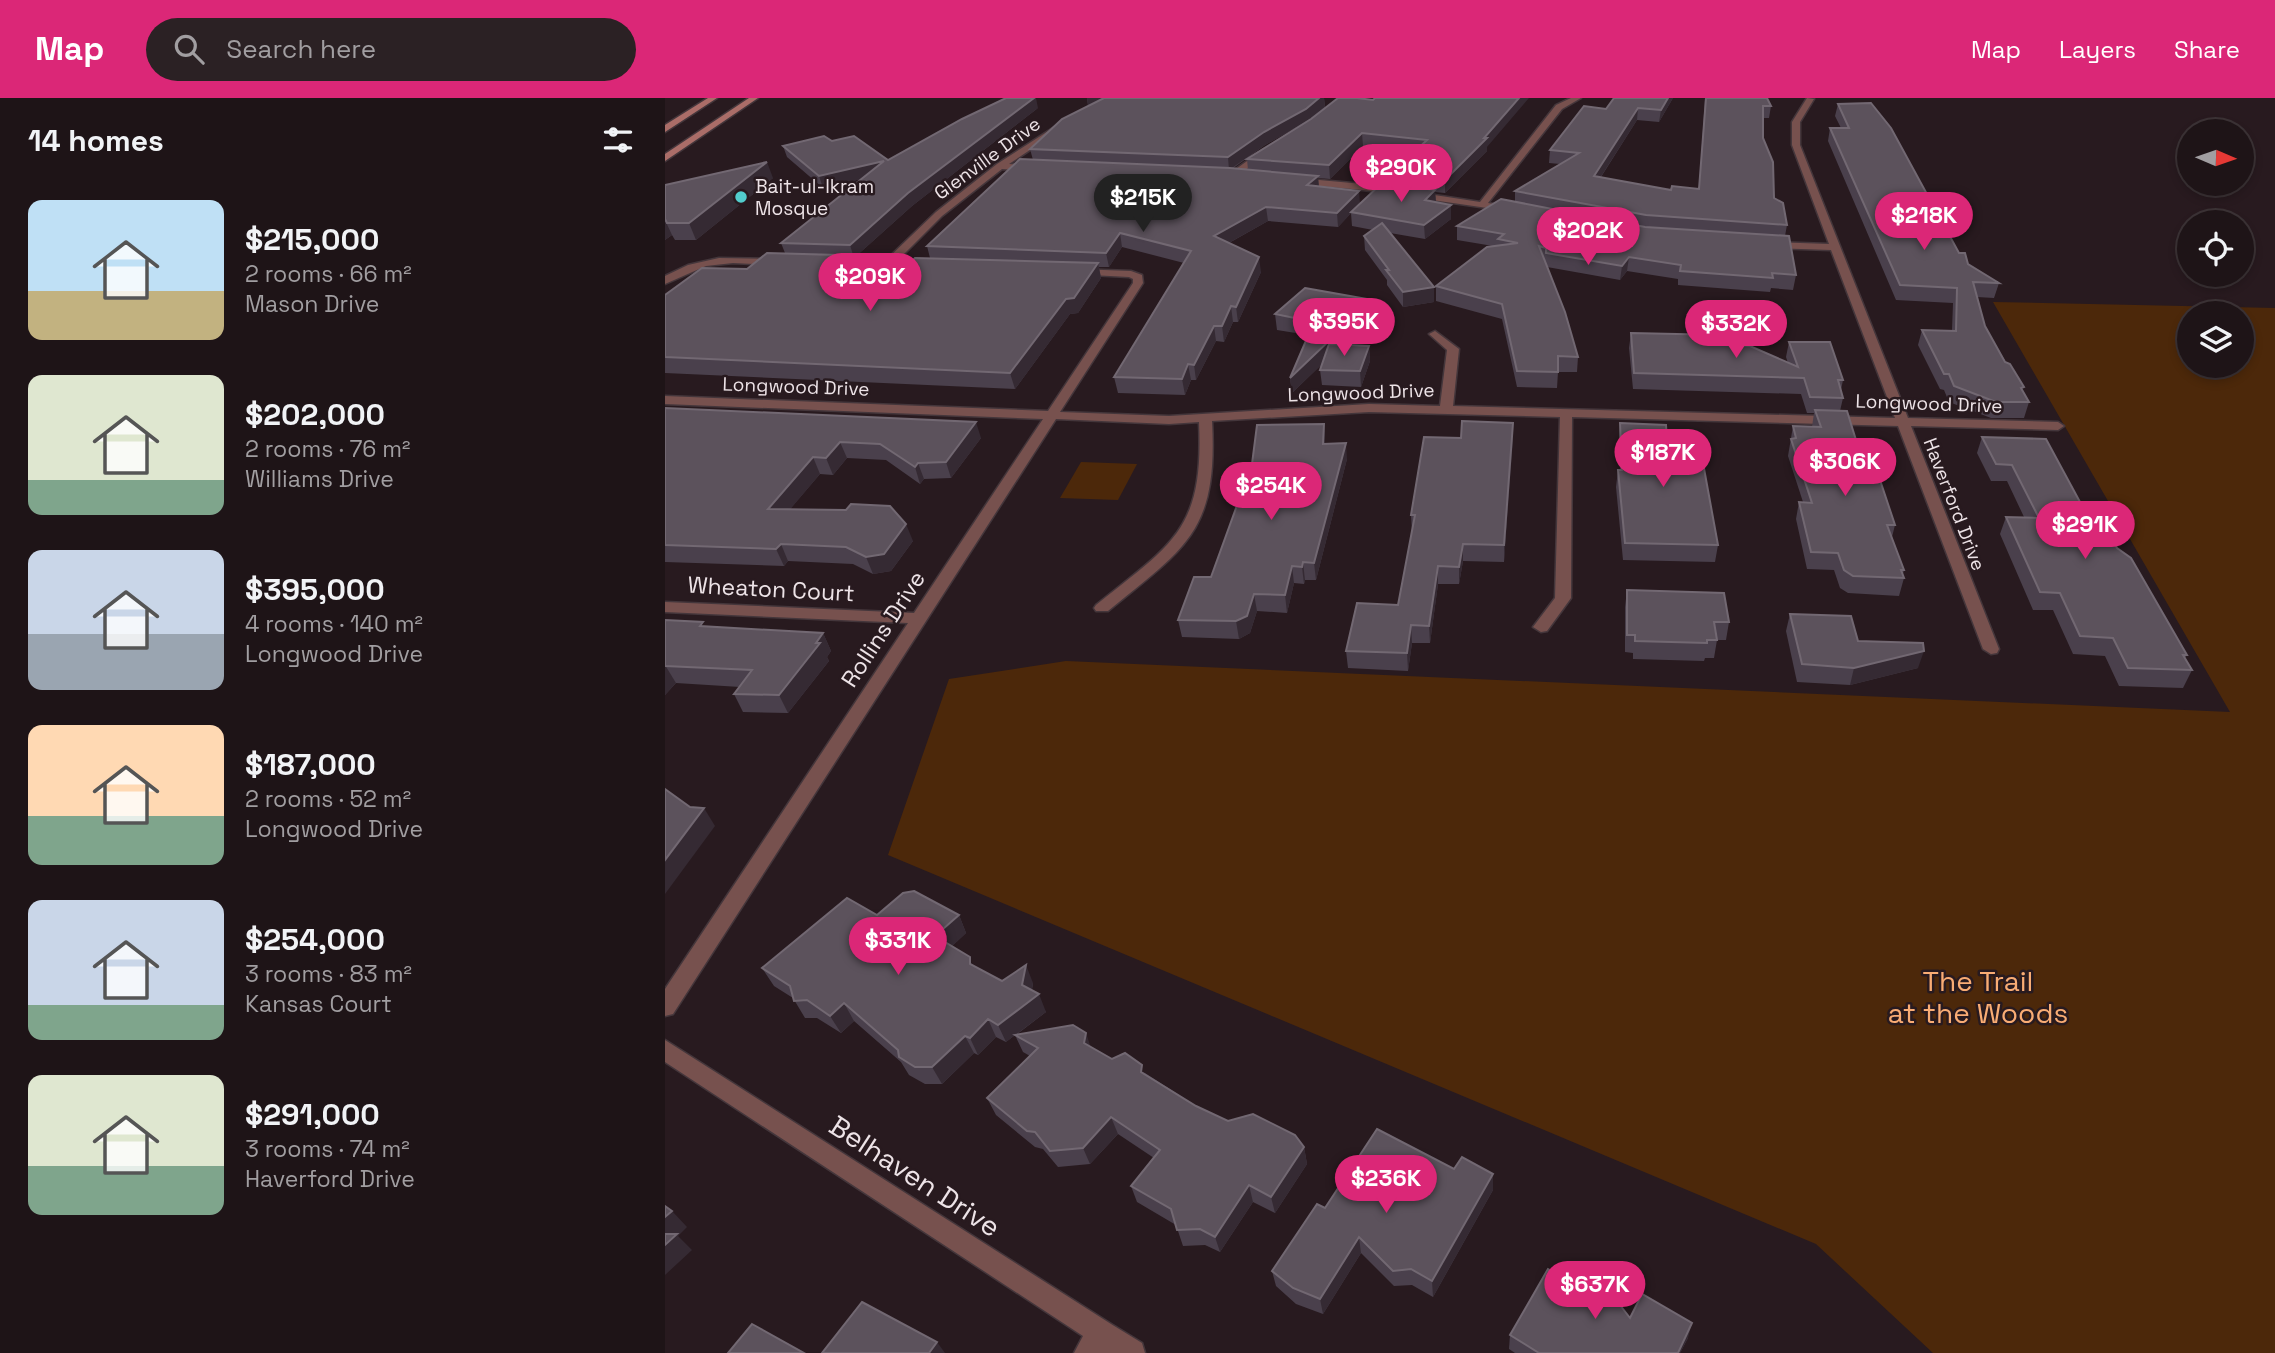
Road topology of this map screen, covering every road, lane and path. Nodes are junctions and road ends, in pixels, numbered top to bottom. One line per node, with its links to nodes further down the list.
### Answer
1 (713, 98): 6 (main road)
2 (754, 98): 8 (main road)
3 (1577, 98): 17 (street)
4 (1810, 99): 20 (street, Haverford Drive)
5 (1071, 122): 11 (street, Glenville Drive)
6 (665, 130)
7 (665, 143): 8 (main road)
8 (688, 143): 10 (main road)
9 (1280, 144): 14 (street)
10 (665, 158)
11 (1000, 166): 12 (street); 23 (street, Glenville Drive)
12 (1043, 169)
13 (1220, 175): 14 (street)
14 (1232, 176): 15 (street)
15 (1253, 177)
16 (1287, 180): 17 (street)
17 (1483, 204): 18 (street)
18 (1522, 212)
19 (1761, 245): 20 (street)
20 (1835, 247): 33 (street, Haverford Drive)
21 (795, 262): 26 (street)
22 (808, 262): 23 (street)
23 (887, 265): 24 (street)
24 (941, 267)
25 (1064, 271): 31 (street, Rollins Drive)
26 (665, 281)
27 (1435, 334): 29 (street)
28 (665, 400): 31 (street, Longwood Drive)
29 (1445, 409): 30 (street, Longwood Drive); 32 (street, Longwood Drive)
30 (1566, 412): 33 (street, Longwood Drive); 38 (street)
31 (1051, 416): 32 (street, Longwood Drive); 37 (street, Rollins Drive)
32 (1205, 418): 36 (street)
33 (1902, 421): 34 (street, Longwood Drive); 39 (street, Haverford Drive)
34 (2058, 426)
35 (665, 607): 37 (street, Wheaton Court)
36 (1102, 608)
37 (917, 618): 40 (street, Rollins Drive)
38 (1541, 627)
39 (1991, 649)
40 (665, 1007)
41 (665, 1050): 42 (street, Belhaven Drive)
42 (1094, 1343): 43 (street, Belhaven Drive)
43 (1132, 1353)

